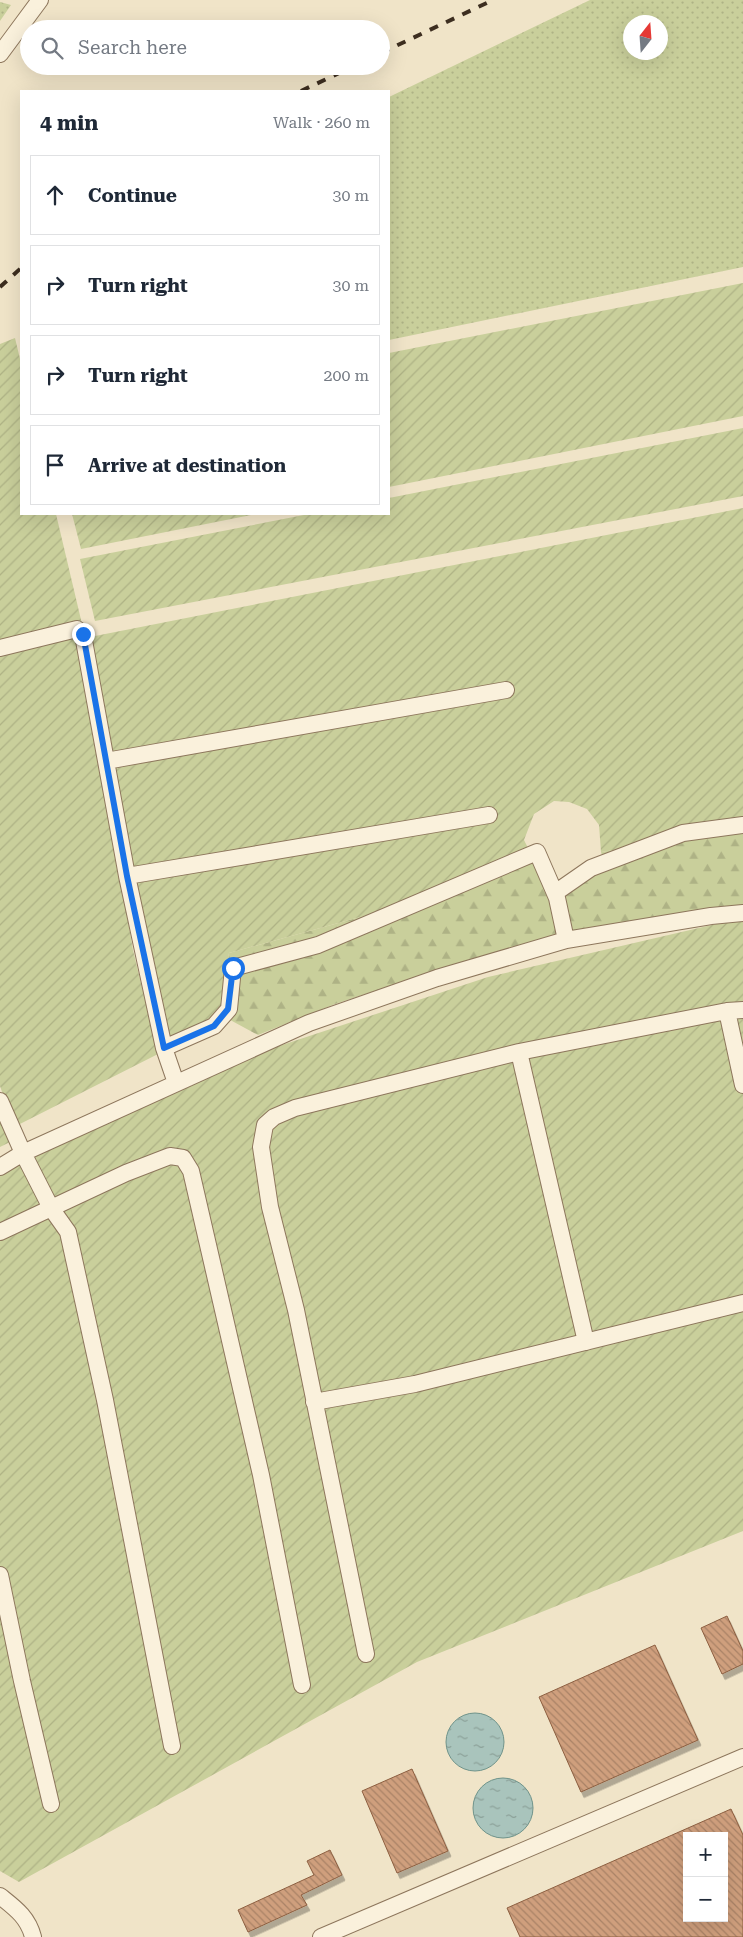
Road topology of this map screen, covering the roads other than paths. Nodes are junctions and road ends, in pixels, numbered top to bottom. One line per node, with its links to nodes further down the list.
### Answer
1 (40, 0): 2 (street)
2 (25, 20)
3 (20, 27): 4 (street)
4 (0, 54)
5 (0, 648): 7 (street)
6 (506, 690): 7 (street)
7 (106, 762): 10 (street)
8 (489, 815): 10 (street)
9 (743, 825): 11 (street)
10 (127, 876): 15 (street)
11 (555, 892): 13 (street); 15 (street)
12 (743, 912): 13 (street)
13 (566, 940): 17 (street)
14 (735, 1011): 16 (street); 18 (street)
15 (164, 1048): 17 (street)
16 (519, 1052): 25 (street); 26 (street)
17 (176, 1083): 20 (street)
18 (743, 1085)
19 (0, 1101): 20 (street)
20 (23, 1153): 21 (street); 22 (street)
21 (0, 1167)
22 (51, 1208): 23 (street); 29 (street); 30 (street)
23 (0, 1232)
24 (743, 1303): 25 (street)
25 (586, 1342): 26 (street)
26 (314, 1402): 28 (street)
27 (0, 1575): 32 (street)
28 (366, 1654)
29 (302, 1685)
30 (172, 1746)
31 (743, 1757): 35 (street)
32 (51, 1804)
33 (0, 1896): 34 (street)
34 (33, 1937)
35 (321, 1937)

